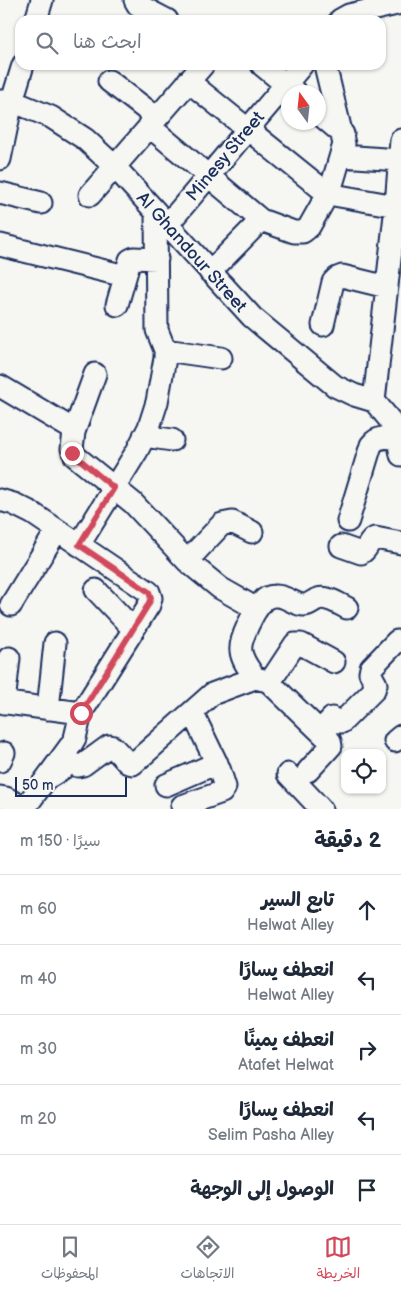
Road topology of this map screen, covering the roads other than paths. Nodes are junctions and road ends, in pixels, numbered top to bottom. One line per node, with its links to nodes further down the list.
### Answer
1 (42, 0): 4 (street)
2 (135, 0): 5 (street)
3 (401, 3): 6 (street)
4 (38, 15)
5 (157, 15)
6 (349, 15)
7 (21, 70): 17 (street)
8 (198, 70): 13 (street)
9 (268, 70): 14 (street)
10 (300, 70): 15 (street, Minesy Street)
11 (326, 70): 21 (street)
12 (109, 81): 19 (street)
13 (188, 81): 19 (street); 20 (street)
14 (285, 85)
15 (292, 85)
16 (281, 97): 20 (street, Minesy Street)
17 (6, 101): 24 (street); 25 (street, Al Ghandour Street)
18 (326, 120): 21 (street)
19 (152, 122): 25 (street); 26 (street)
20 (247, 129): 26 (street, Minesy Street); 28 (street)
21 (343, 134): 23 (street)
22 (400, 150): 23 (street); 30 (street)
23 (342, 156): 28 (street)
24 (0, 159)
25 (114, 166): 29 (street); 32 (street, Al Ghandour Street)
26 (208, 176): 32 (street, Minesy Street); 33 (street)
27 (0, 193): 31 (street)
28 (328, 194): 30 (street); 33 (street)
29 (90, 195)
30 (398, 198): 38 (street)
31 (41, 203)
32 (162, 218): 35 (street); 36 (street, Al Ghandour Street)
33 (261, 220): 36 (street)
34 (0, 245): 37 (street)
35 (157, 258): 37 (street); 41 (street)
36 (210, 272): 45 (street, Al Ghandour Street)
37 (126, 276): 39 (street)
38 (387, 286): 40 (street); 45 (street)
39 (117, 305)
40 (323, 325)
41 (165, 350): 42 (street); 47 (street)
42 (221, 358)
43 (95, 374): 46 (street)
44 (0, 386): 46 (street)
45 (374, 401): 49 (street)
46 (74, 432): 50 (street)
47 (144, 436): 48 (street); 50 (street)
48 (172, 440)
49 (400, 445): 52 (street)
50 (114, 488): 56 (street); 58 (street)
51 (0, 500): 53 (street)
52 (348, 521)
53 (56, 530): 56 (street); 60 (street)
54 (252, 532): 58 (street)
55 (401, 543): 57 (street)
56 (79, 545): 63 (street)
57 (341, 546)
58 (187, 561): 62 (street)
59 (96, 590): 63 (street)
60 (11, 605)
61 (347, 608): 62 (street)
62 (257, 609): 68 (street)
63 (133, 629): 72 (street)
64 (397, 641): 73 (street)
65 (55, 643): 70 (street)
66 (9, 658): 69 (street)
67 (334, 662): 68 (street)
68 (263, 680): 71 (street); 73 (street)
69 (2, 703): 70 (street)
70 (48, 708): 72 (street)
71 (192, 712): 74 (street); 75 (street)
72 (81, 713): 75 (street)
73 (320, 731): 80 (street)
74 (217, 764): 76 (street); 78 (street)
75 (43, 782): 79 (street)
76 (166, 786)
77 (0, 797): 79 (street)
78 (182, 806)
79 (24, 808)
80 (321, 809)

